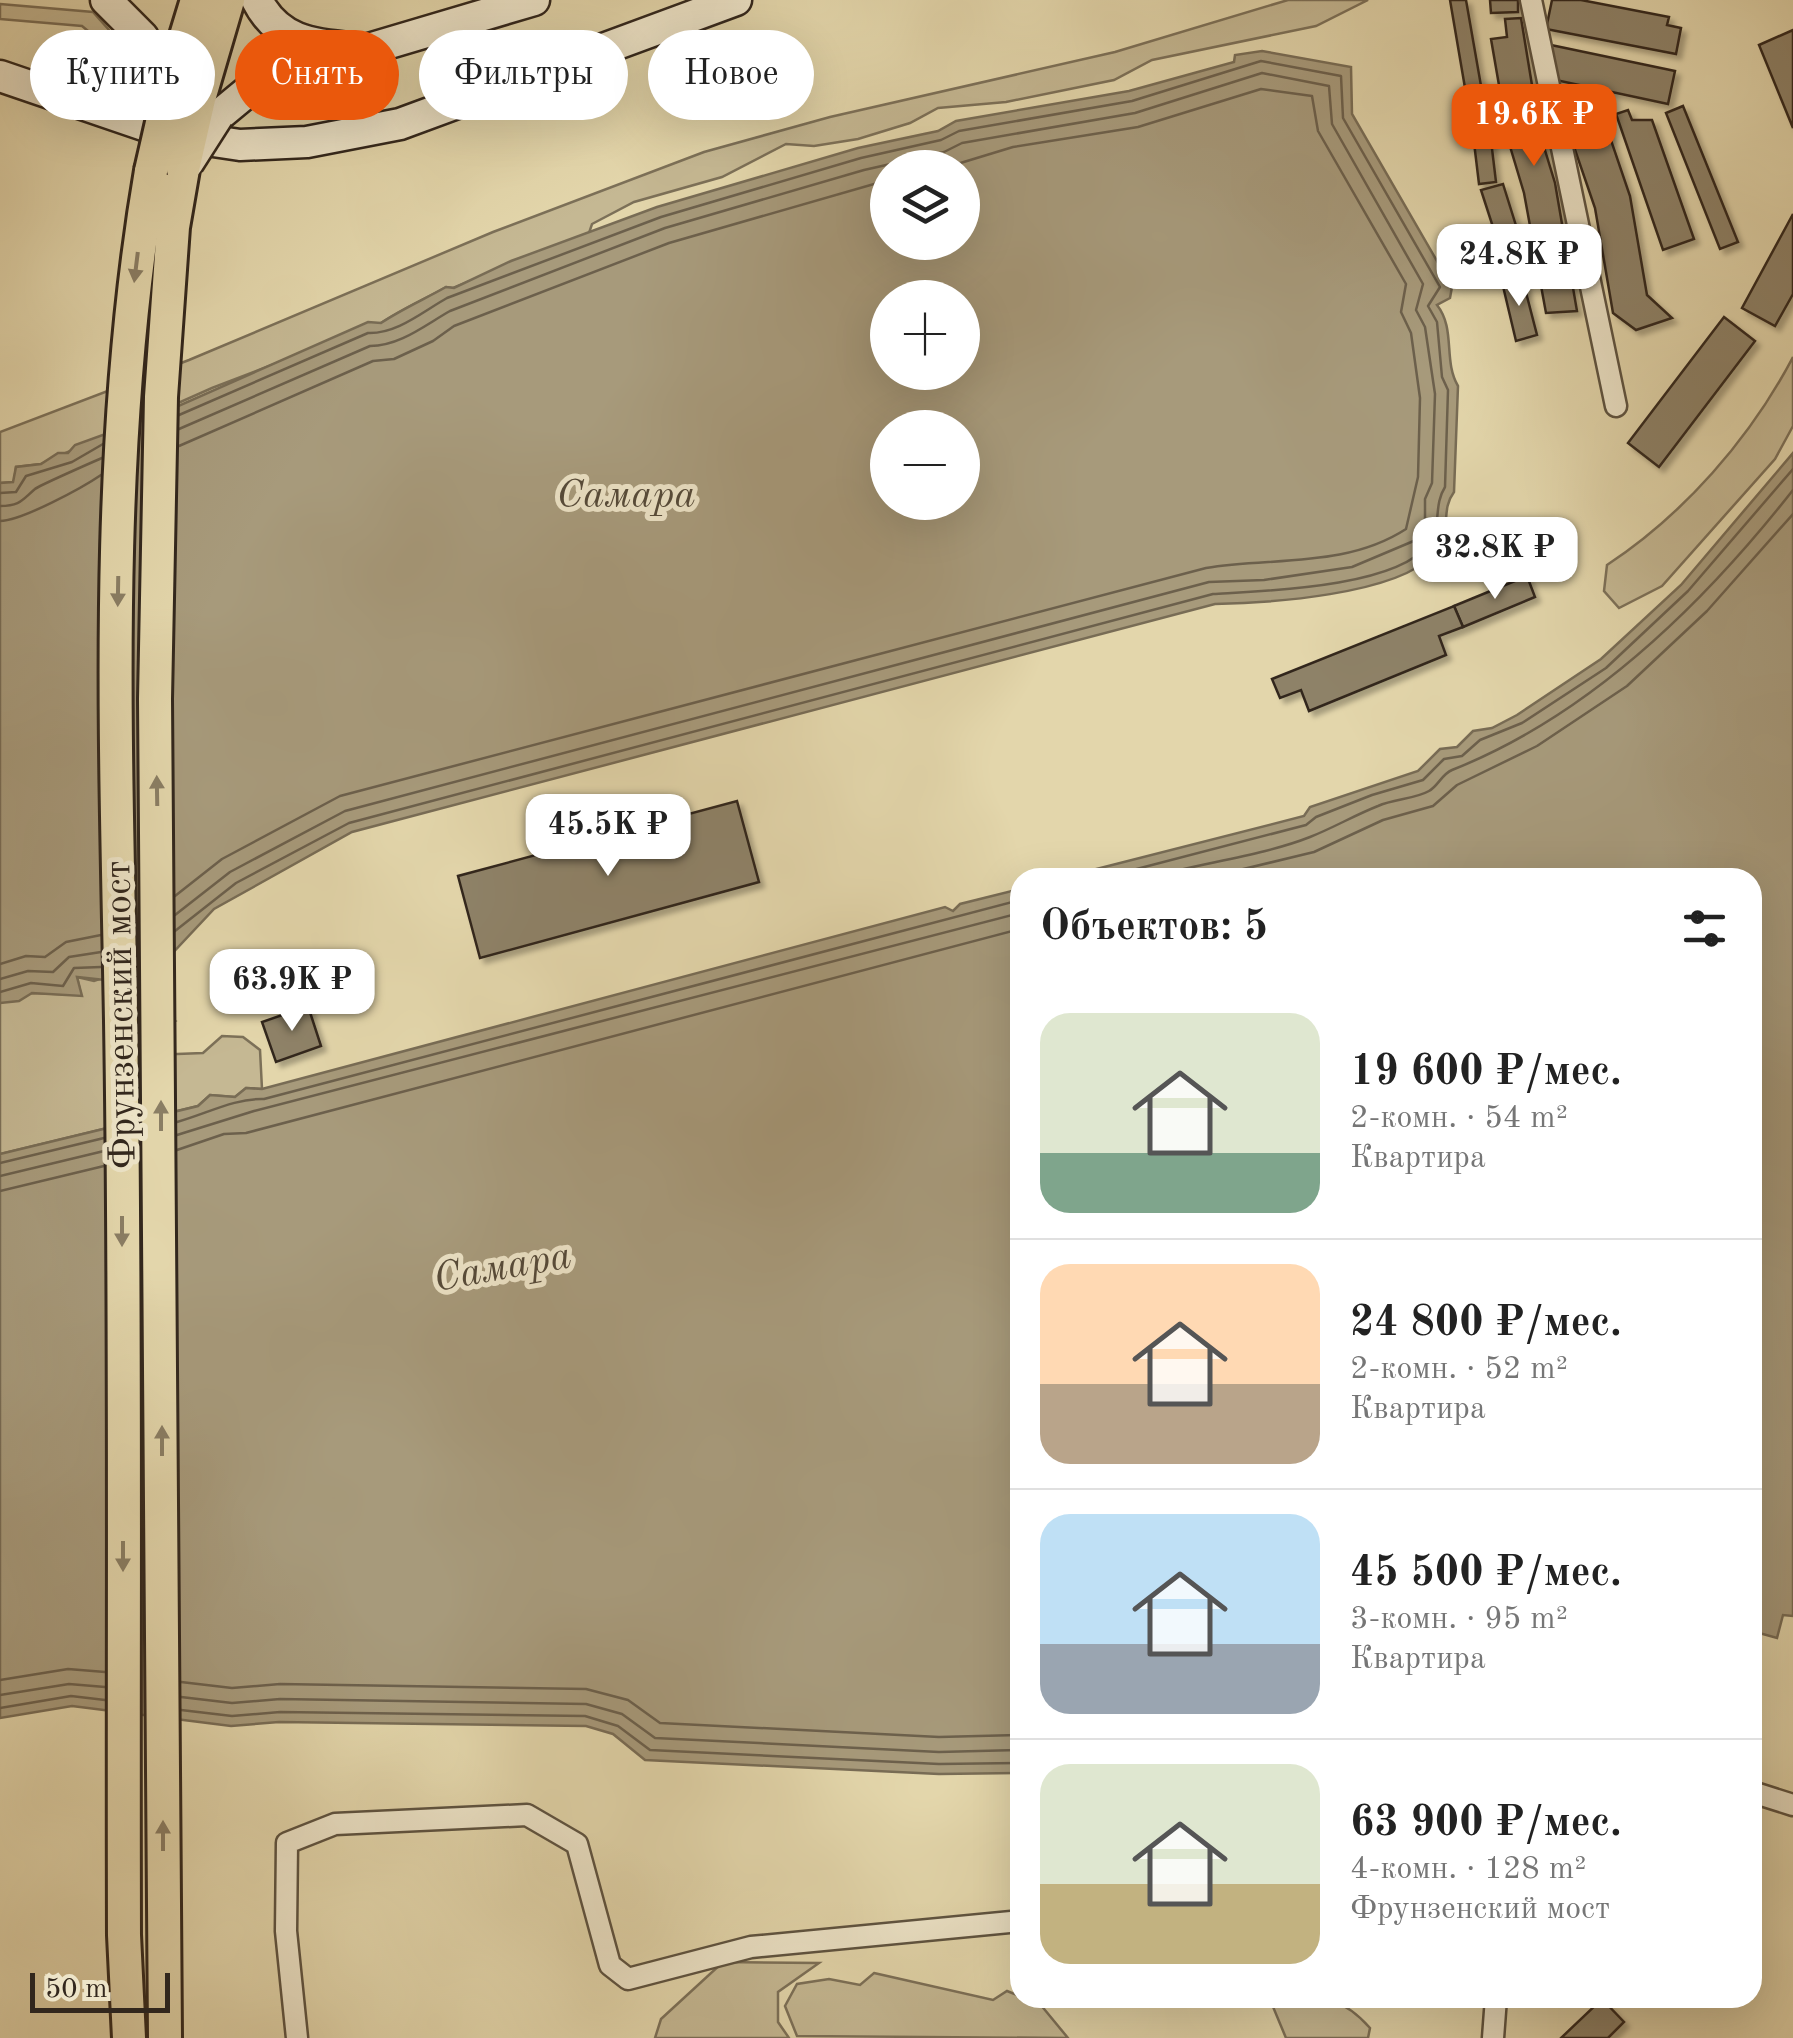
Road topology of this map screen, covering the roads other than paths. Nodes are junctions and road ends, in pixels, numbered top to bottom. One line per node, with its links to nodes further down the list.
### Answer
1 (106, 0): 8 (main road)
2 (197, 0): 9 (main road)
3 (228, 0): 10 (main road)
4 (257, 0): 11 (main road)
5 (534, 0): 12 (main road)
6 (736, 0): 13 (main road)
7 (1531, 0): 17 (street)
8 (136, 30)
9 (193, 30)
10 (215, 30)
11 (282, 30)
12 (399, 40)
13 (0, 76)
14 (179, 120): 16 (main road, Фрунзенский мост, bridge)
15 (179, 120): 16 (main road, bridge)
16 (167, 170): 22 (main road, Фрунзенский мост, one-way to 22); 23 (main road, Фрунзенский мост, one-way to 16)
17 (1616, 406)
18 (1762, 1795): 19 (street)
19 (1793, 1805)
20 (1010, 1922): 24 (street)
21 (1497, 2008): 25 (street)
22 (129, 2038)
23 (164, 2038)
24 (297, 2038)
25 (1493, 2038)

